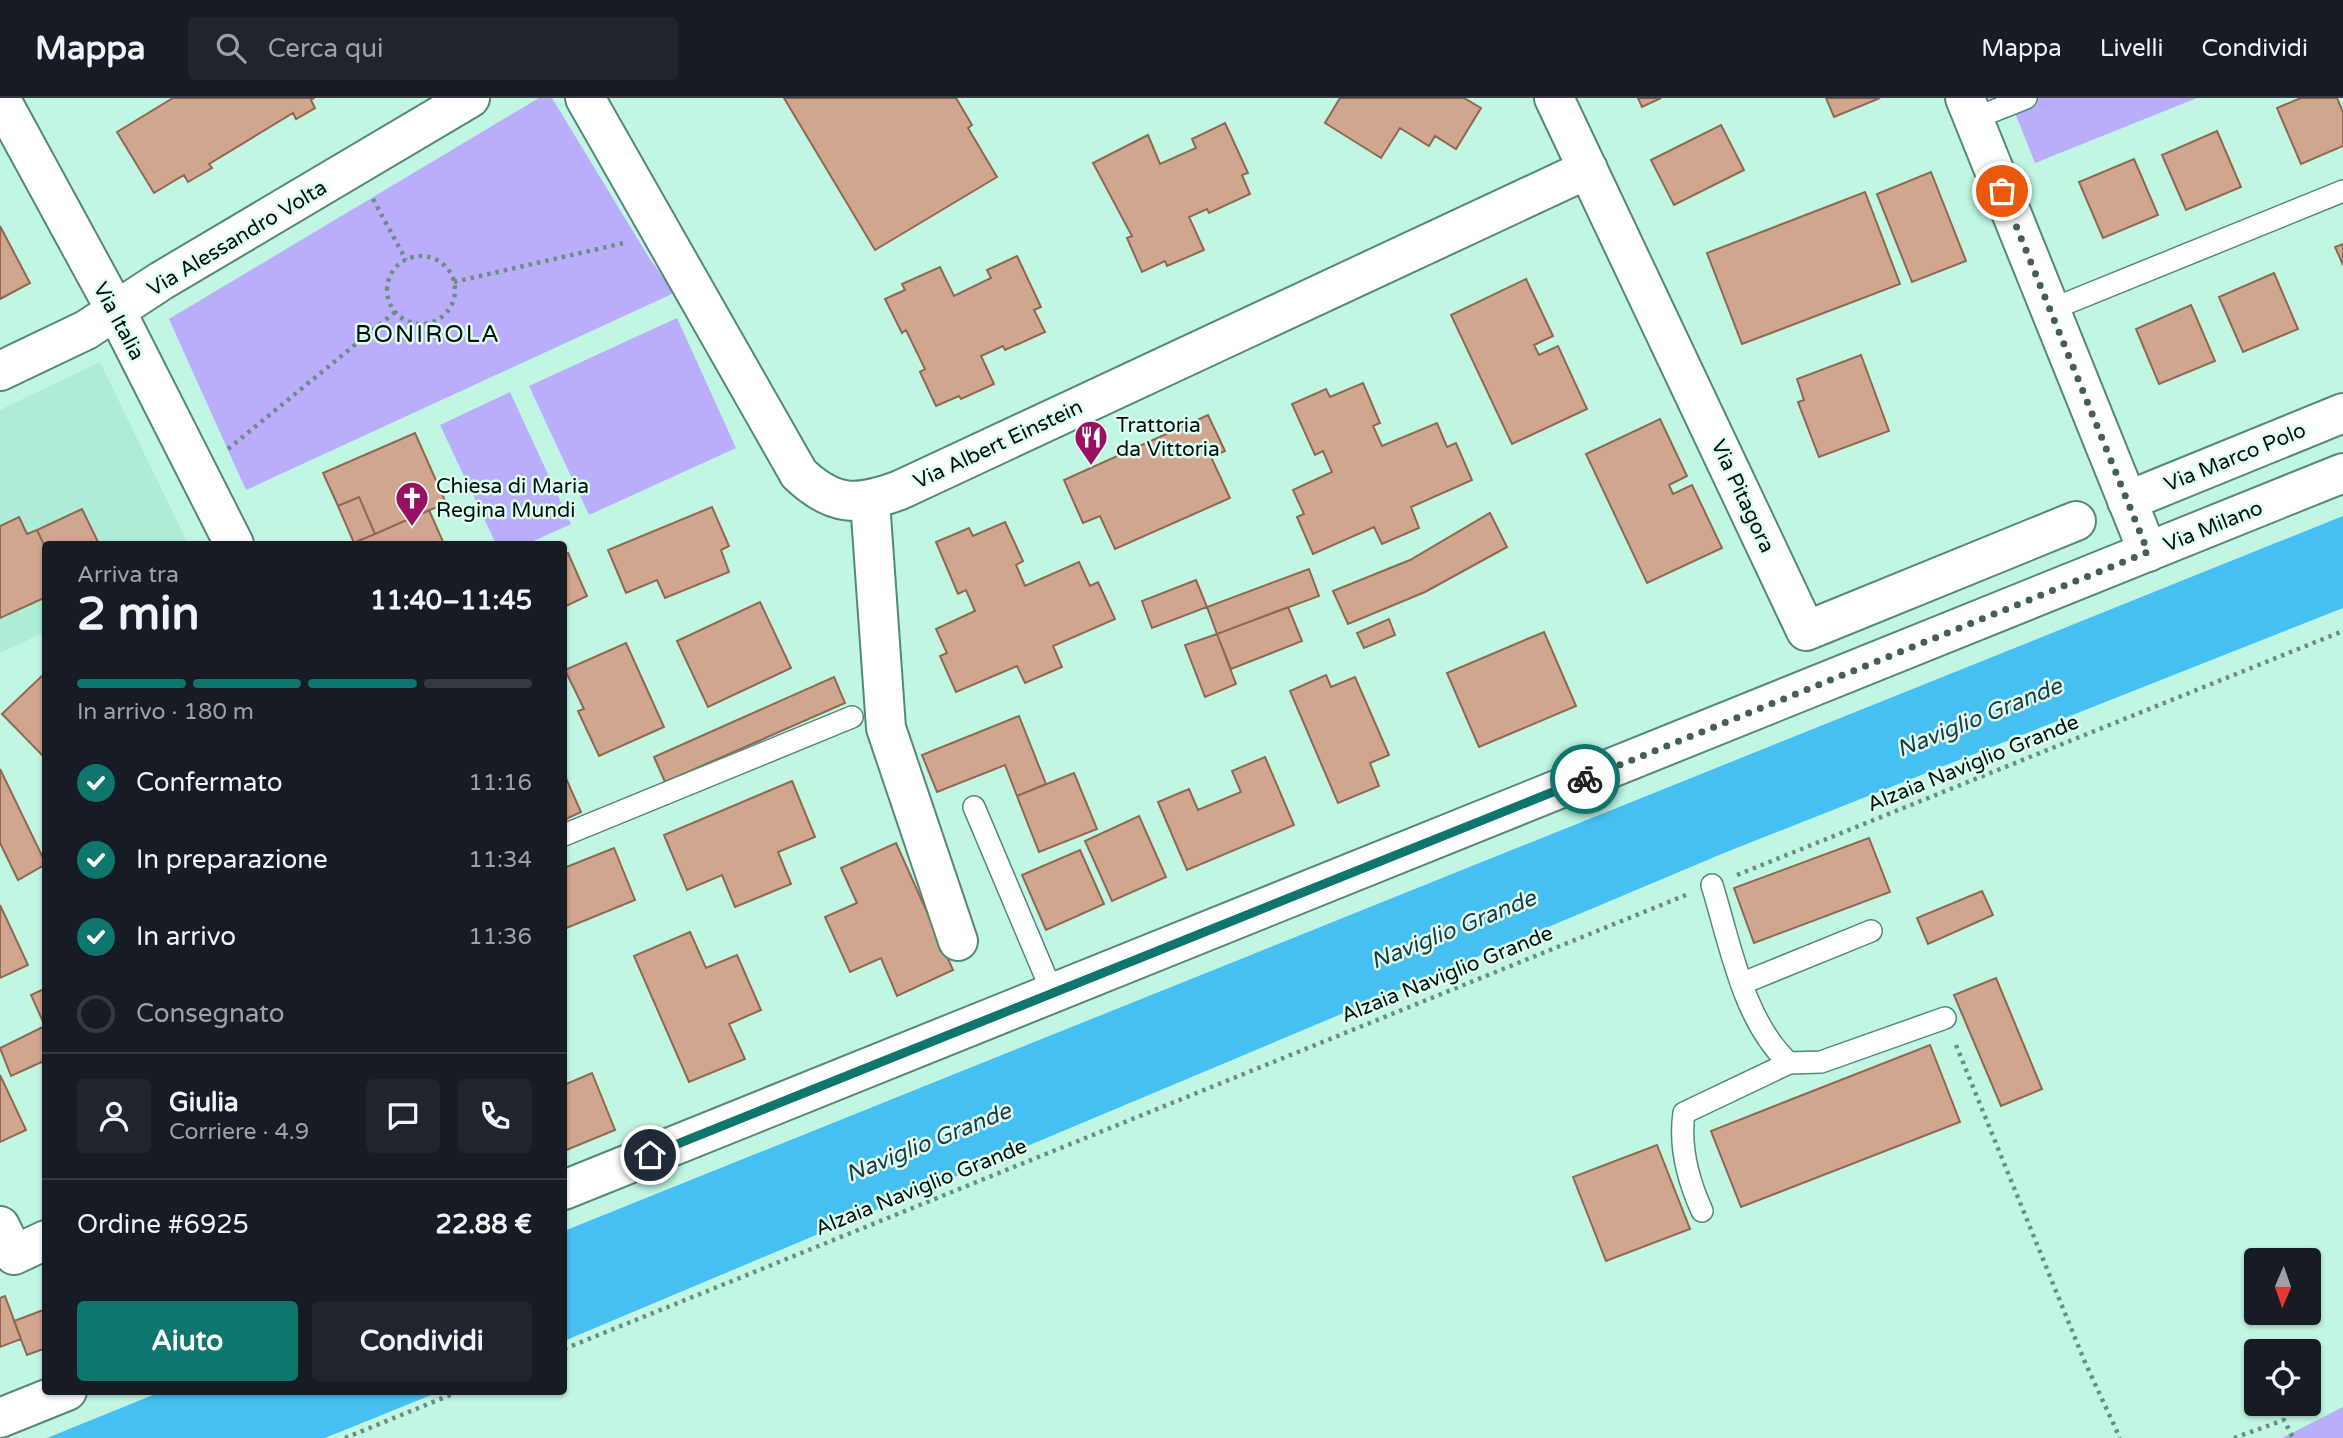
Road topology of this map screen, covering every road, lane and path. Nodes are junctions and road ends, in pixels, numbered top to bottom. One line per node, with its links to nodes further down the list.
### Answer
1 (0, 98): 14 (street, Via Italia)
2 (470, 98): 7 (street, Via Alessandro Volta)
3 (585, 98): 10 (street, Via Albert Einstein)
4 (1553, 98): 8 (street, Via Pitagora)
5 (2026, 98): 6 (lane)
6 (1969, 109): 13 (street)
7 (356, 168): 11 (path); 14 (street, Via Alessandro Volta)
8 (1588, 169): 20 (street, Via Albert Einstein); 22 (street, Via Pitagora)
9 (2343, 191): 13 (lane)
10 (664, 233): 12 (path); 20 (street, Via Albert Einstein)
11 (406, 260): 12 (path); 15 (path)
12 (454, 282): 15 (path)
13 (2050, 310): 21 (street)
14 (116, 311): 16 (street, Via Alessandro Volta); 18 (street, Via Italia)
15 (395, 312): 18 (path)
16 (0, 372)
17 (2343, 414): 21 (street, Via Marco Polo)
18 (199, 472): 23 (street, Via Italia)
19 (2343, 473): 24 (street, Via Milano)
20 (870, 501): 31 (street)
21 (2127, 501): 24 (street)
22 (2076, 521)
23 (233, 541)
24 (2148, 552): 33 (street, Via Milano)
25 (2343, 631): 29 (path, Alzaia Naviglio Grande)
26 (852, 717): 28 (lane)
27 (974, 807): 33 (lane)
28 (567, 834)
29 (1712, 885): 32 (lane); 40 (path, Alzaia Naviglio Grande)
30 (1871, 931): 32 (lane)
31 (958, 941)
32 (1742, 983): 35 (lane)
33 (1053, 993): 36 (street, Via Milano)
34 (1945, 1018): 35 (lane); 45 (path)
35 (1789, 1063): 37 (lane)
36 (567, 1189)
37 (1702, 1211)
38 (0, 1227): 39 (street)
39 (42, 1242)
40 (567, 1348)
41 (57, 1395): 43 (street)
42 (450, 1395): 44 (path)
43 (0, 1418)
44 (345, 1438)
45 (2120, 1438)
46 (2234, 1438): 47 (path)
47 (2293, 1438)

